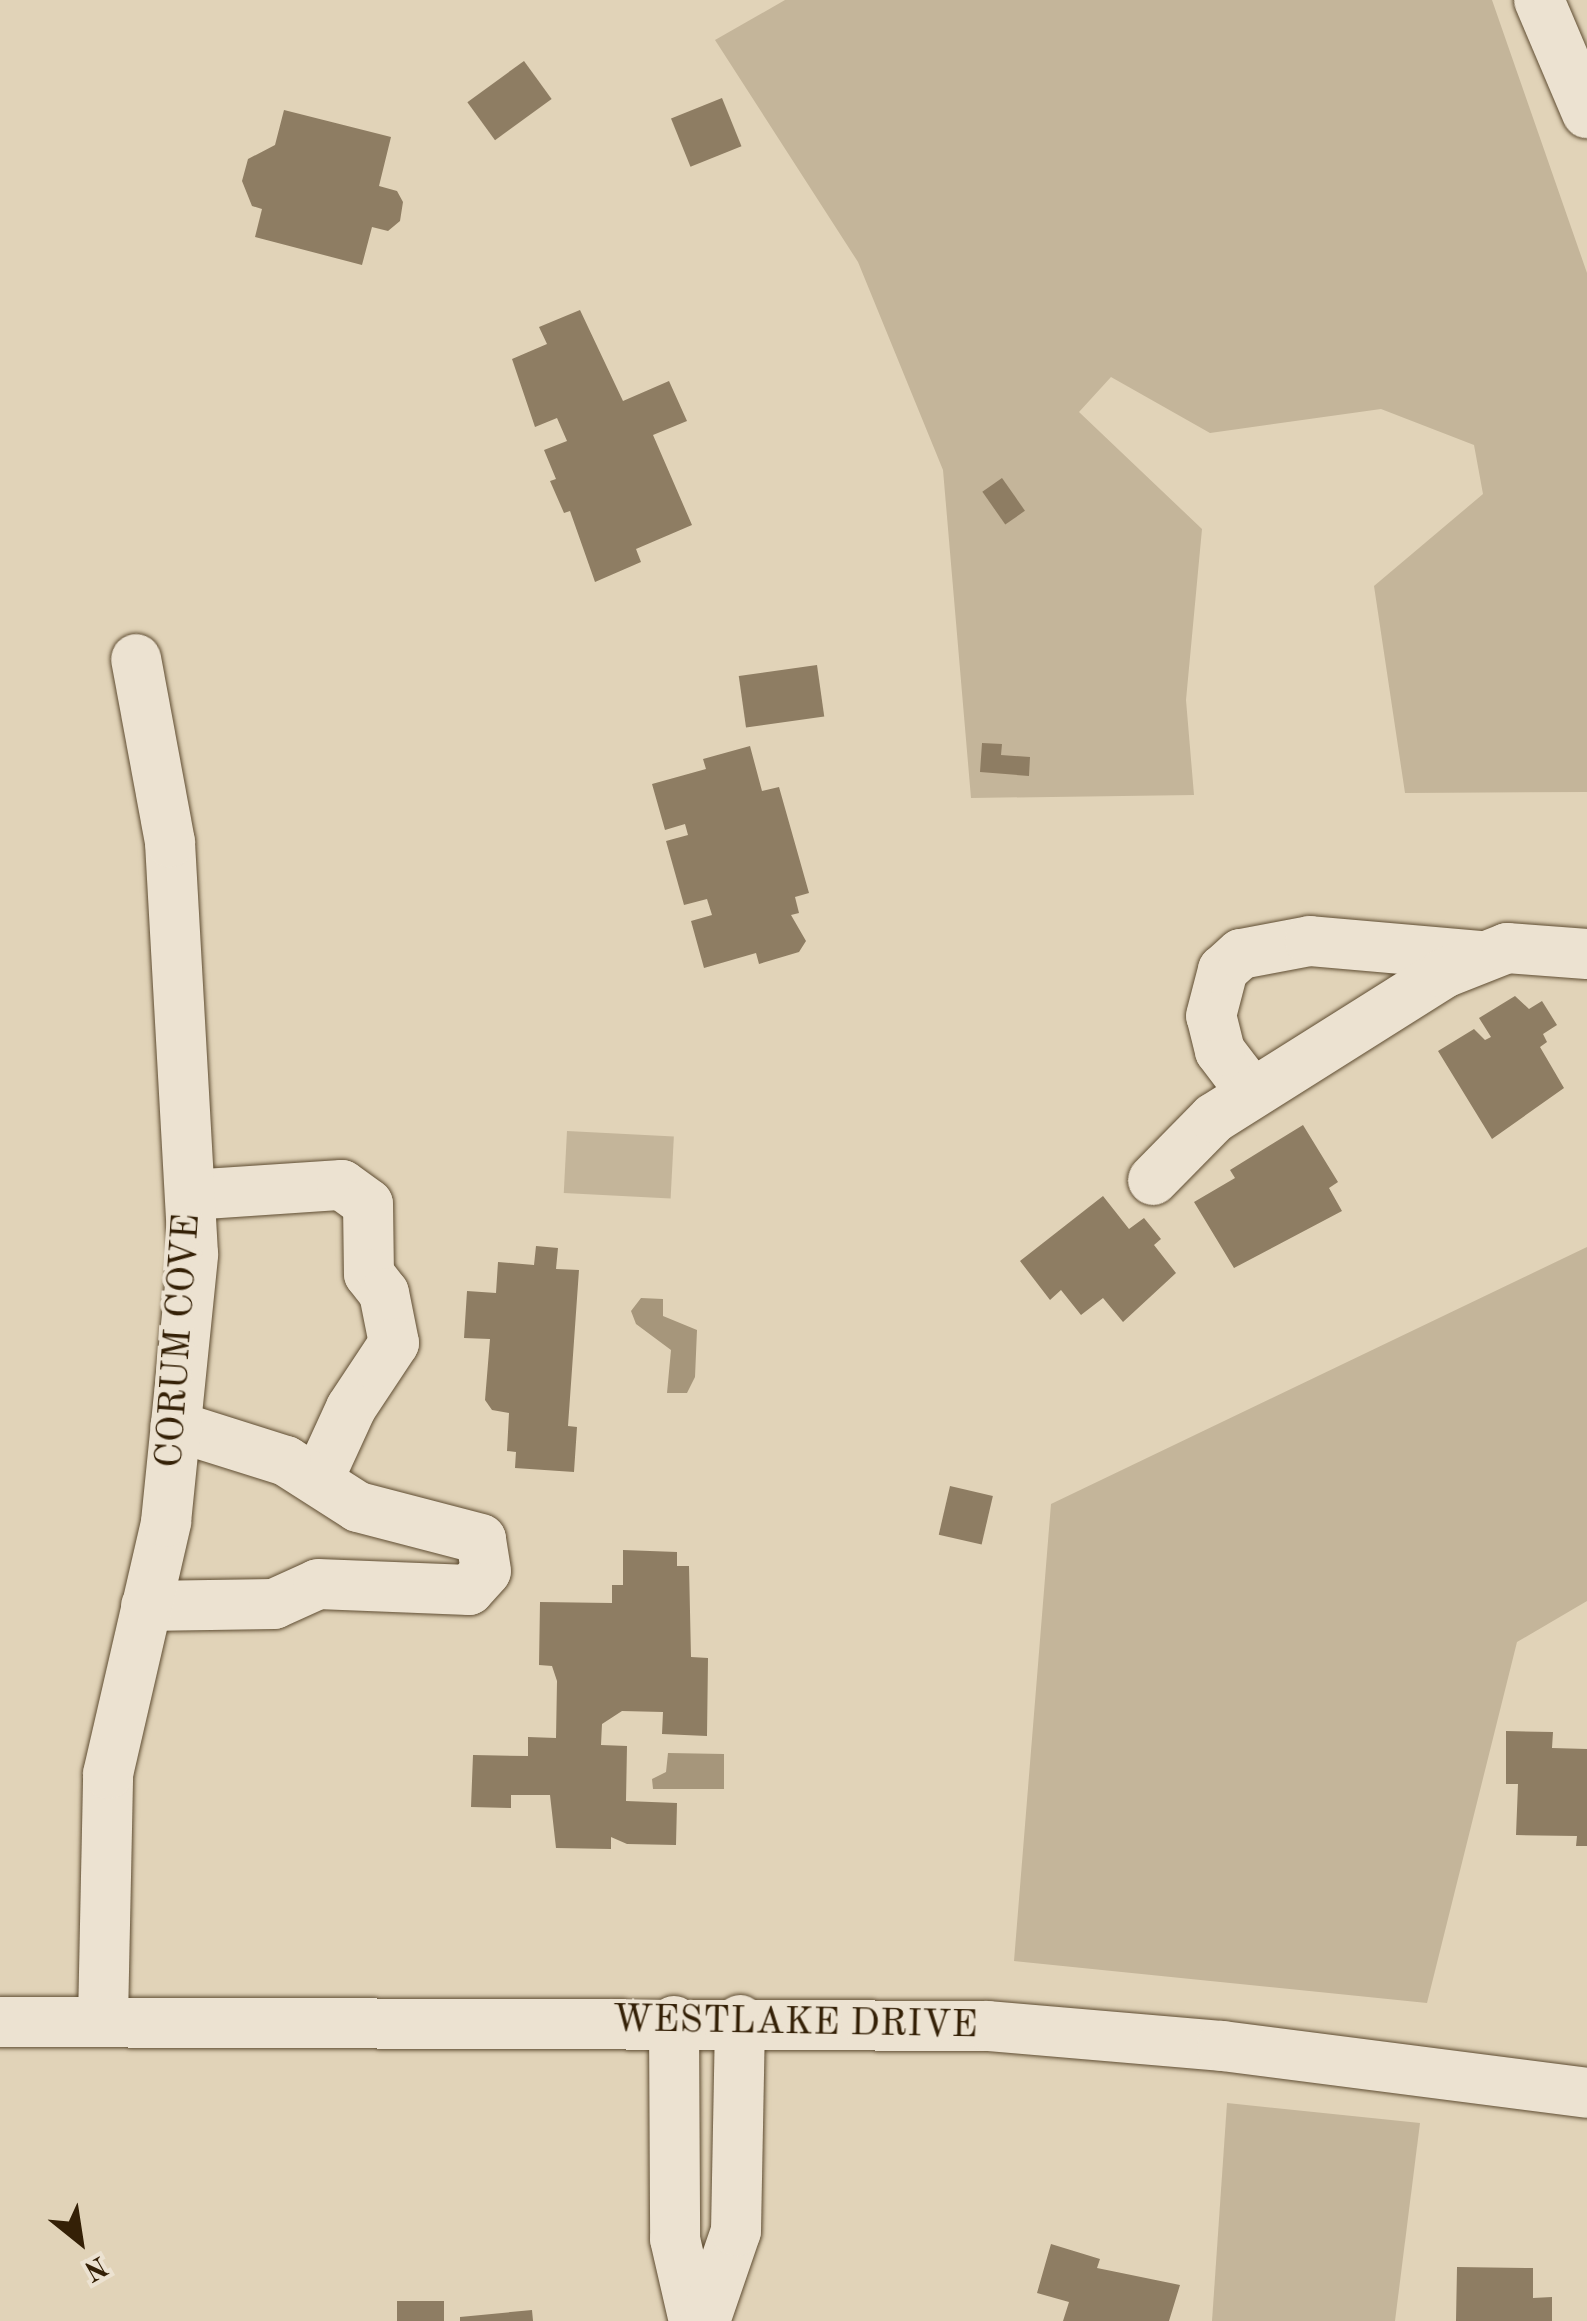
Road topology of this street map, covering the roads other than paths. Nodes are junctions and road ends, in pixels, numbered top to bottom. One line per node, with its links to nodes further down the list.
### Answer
1 (1539, 0): 2 (street)
2 (1587, 113)
3 (136, 660): 8 (street, CORUM COVE)
4 (1587, 954): 5 (street)
5 (1480, 956): 6 (street); 6 (street)
6 (1252, 1094): 7 (street)
7 (1154, 1180)
8 (190, 1194): 9 (street, CORUM COVE); 10 (street)
9 (176, 1426): 10 (street); 11 (street, CORUM COVE)
10 (318, 1478): 11 (street)
11 (146, 1606): 12 (street, CORUM COVE)
12 (102, 2020): 14 (street, WESTLAKE DRIVE); 15 (street, WESTLAKE DRIVE)
13 (740, 2020): 14 (street, WESTLAKE DRIVE); 16 (street, WESTLAKE DRIVE); 18 (street)
14 (674, 2021): 17 (street)
15 (0, 2022)
16 (1587, 2093)
17 (694, 2321)
18 (706, 2321)

